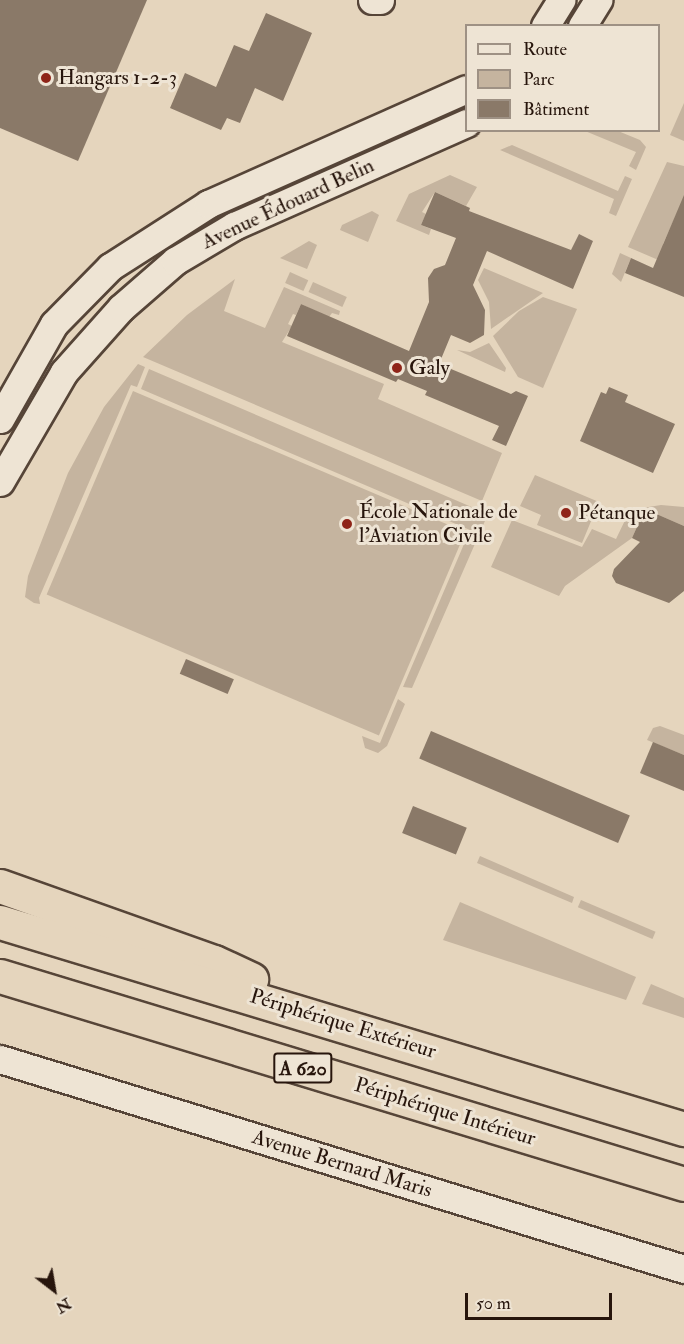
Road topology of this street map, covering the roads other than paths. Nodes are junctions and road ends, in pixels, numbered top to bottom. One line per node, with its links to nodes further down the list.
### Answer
1 (372, 0): 2 (street)
2 (380, 0)
3 (561, 0): 5 (street)
4 (598, 0): 6 (street)
5 (546, 24)
6 (583, 24)
7 (465, 89): 9 (street, Avenue Édouard Belin)
8 (465, 123): 10 (street, Avenue Édouard Belin)
9 (0, 419)
10 (0, 482)
11 (0, 886): 14 (highway)
12 (0, 922): 14 (highway, Périphérique Extérieur / A 620)
13 (0, 976): 17 (highway, Périphérique Intérieur / A 620)
14 (362, 1029): 16 (highway, Périphérique Extérieur / A 620)
15 (0, 1059): 18 (street, Avenue Bernard Maris)
16 (684, 1129)
17 (684, 1184)
18 (684, 1269)

